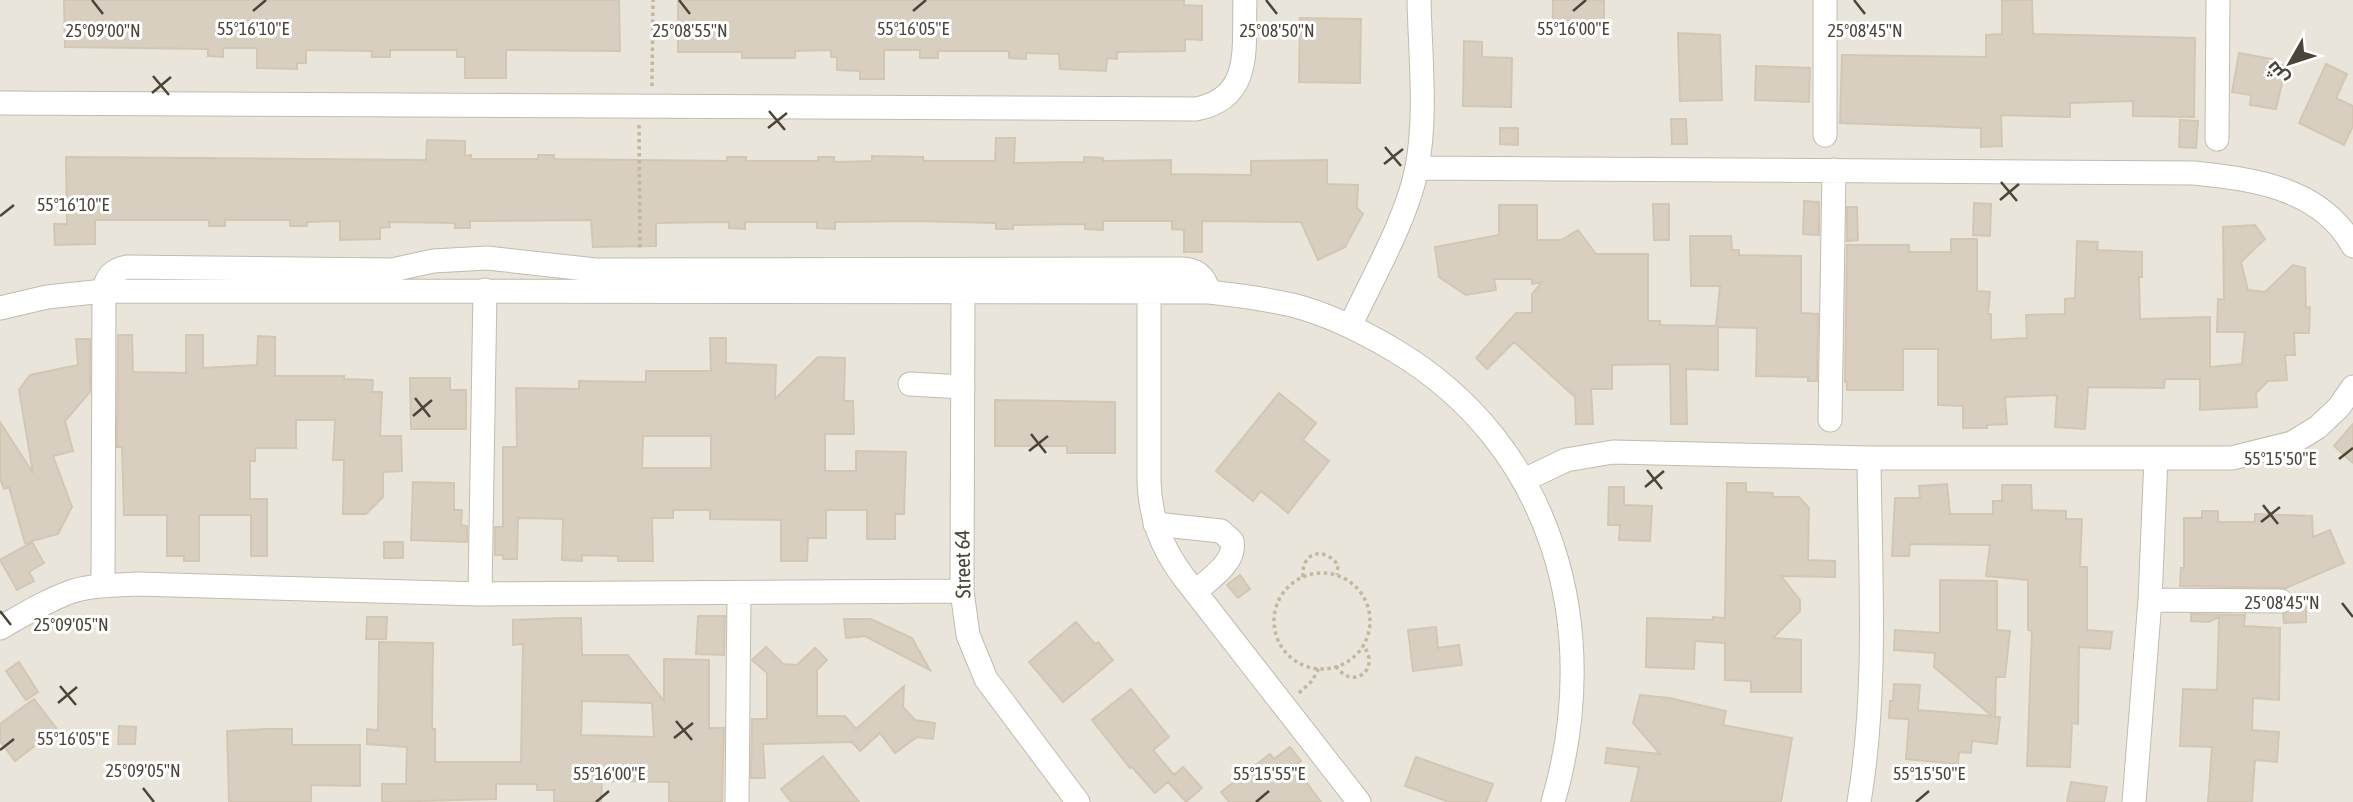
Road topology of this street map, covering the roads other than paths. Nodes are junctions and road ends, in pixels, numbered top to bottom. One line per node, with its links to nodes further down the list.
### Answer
1 (1245, 0): 5 (street)
2 (1419, 0): 8 (street)
3 (1825, 0): 6 (street)
4 (2218, 0): 7 (street)
5 (0, 103)
6 (1825, 135)
7 (2217, 139)
8 (1417, 168): 9 (street); 17 (street)
9 (1834, 170): 10 (street); 21 (street)
10 (2353, 246)
11 (485, 290): 12 (street); 13 (street); 29 (street)
12 (104, 291): 15 (street); 16 (street); 26 (street)
13 (963, 292): 14 (street); 19 (street, Street 64)
14 (1149, 292): 15 (street); 25 (street)
15 (1209, 292): 17 (street)
16 (0, 308)
17 (1350, 326): 24 (street)
18 (910, 384): 19 (street)
19 (963, 387): 27 (street, Street 64)
20 (2353, 387): 23 (street)
21 (1830, 420)
22 (1869, 458): 23 (street); 24 (street); 38 (street)
23 (2157, 458): 31 (street)
24 (1524, 480): 37 (street)
25 (1155, 524): 28 (street); 28 (street)
26 (103, 585): 29 (street); 33 (street)
27 (962, 591): 30 (street); 35 (street, Street 64)
28 (1195, 592): 36 (street)
29 (480, 594): 30 (street)
30 (739, 594): 34 (street)
31 (2150, 600): 32 (street); 39 (street)
32 (2281, 601)
33 (0, 628)
34 (737, 802)
35 (1078, 802)
36 (1359, 802)
37 (1553, 802)
38 (1859, 802)
39 (2134, 802)

